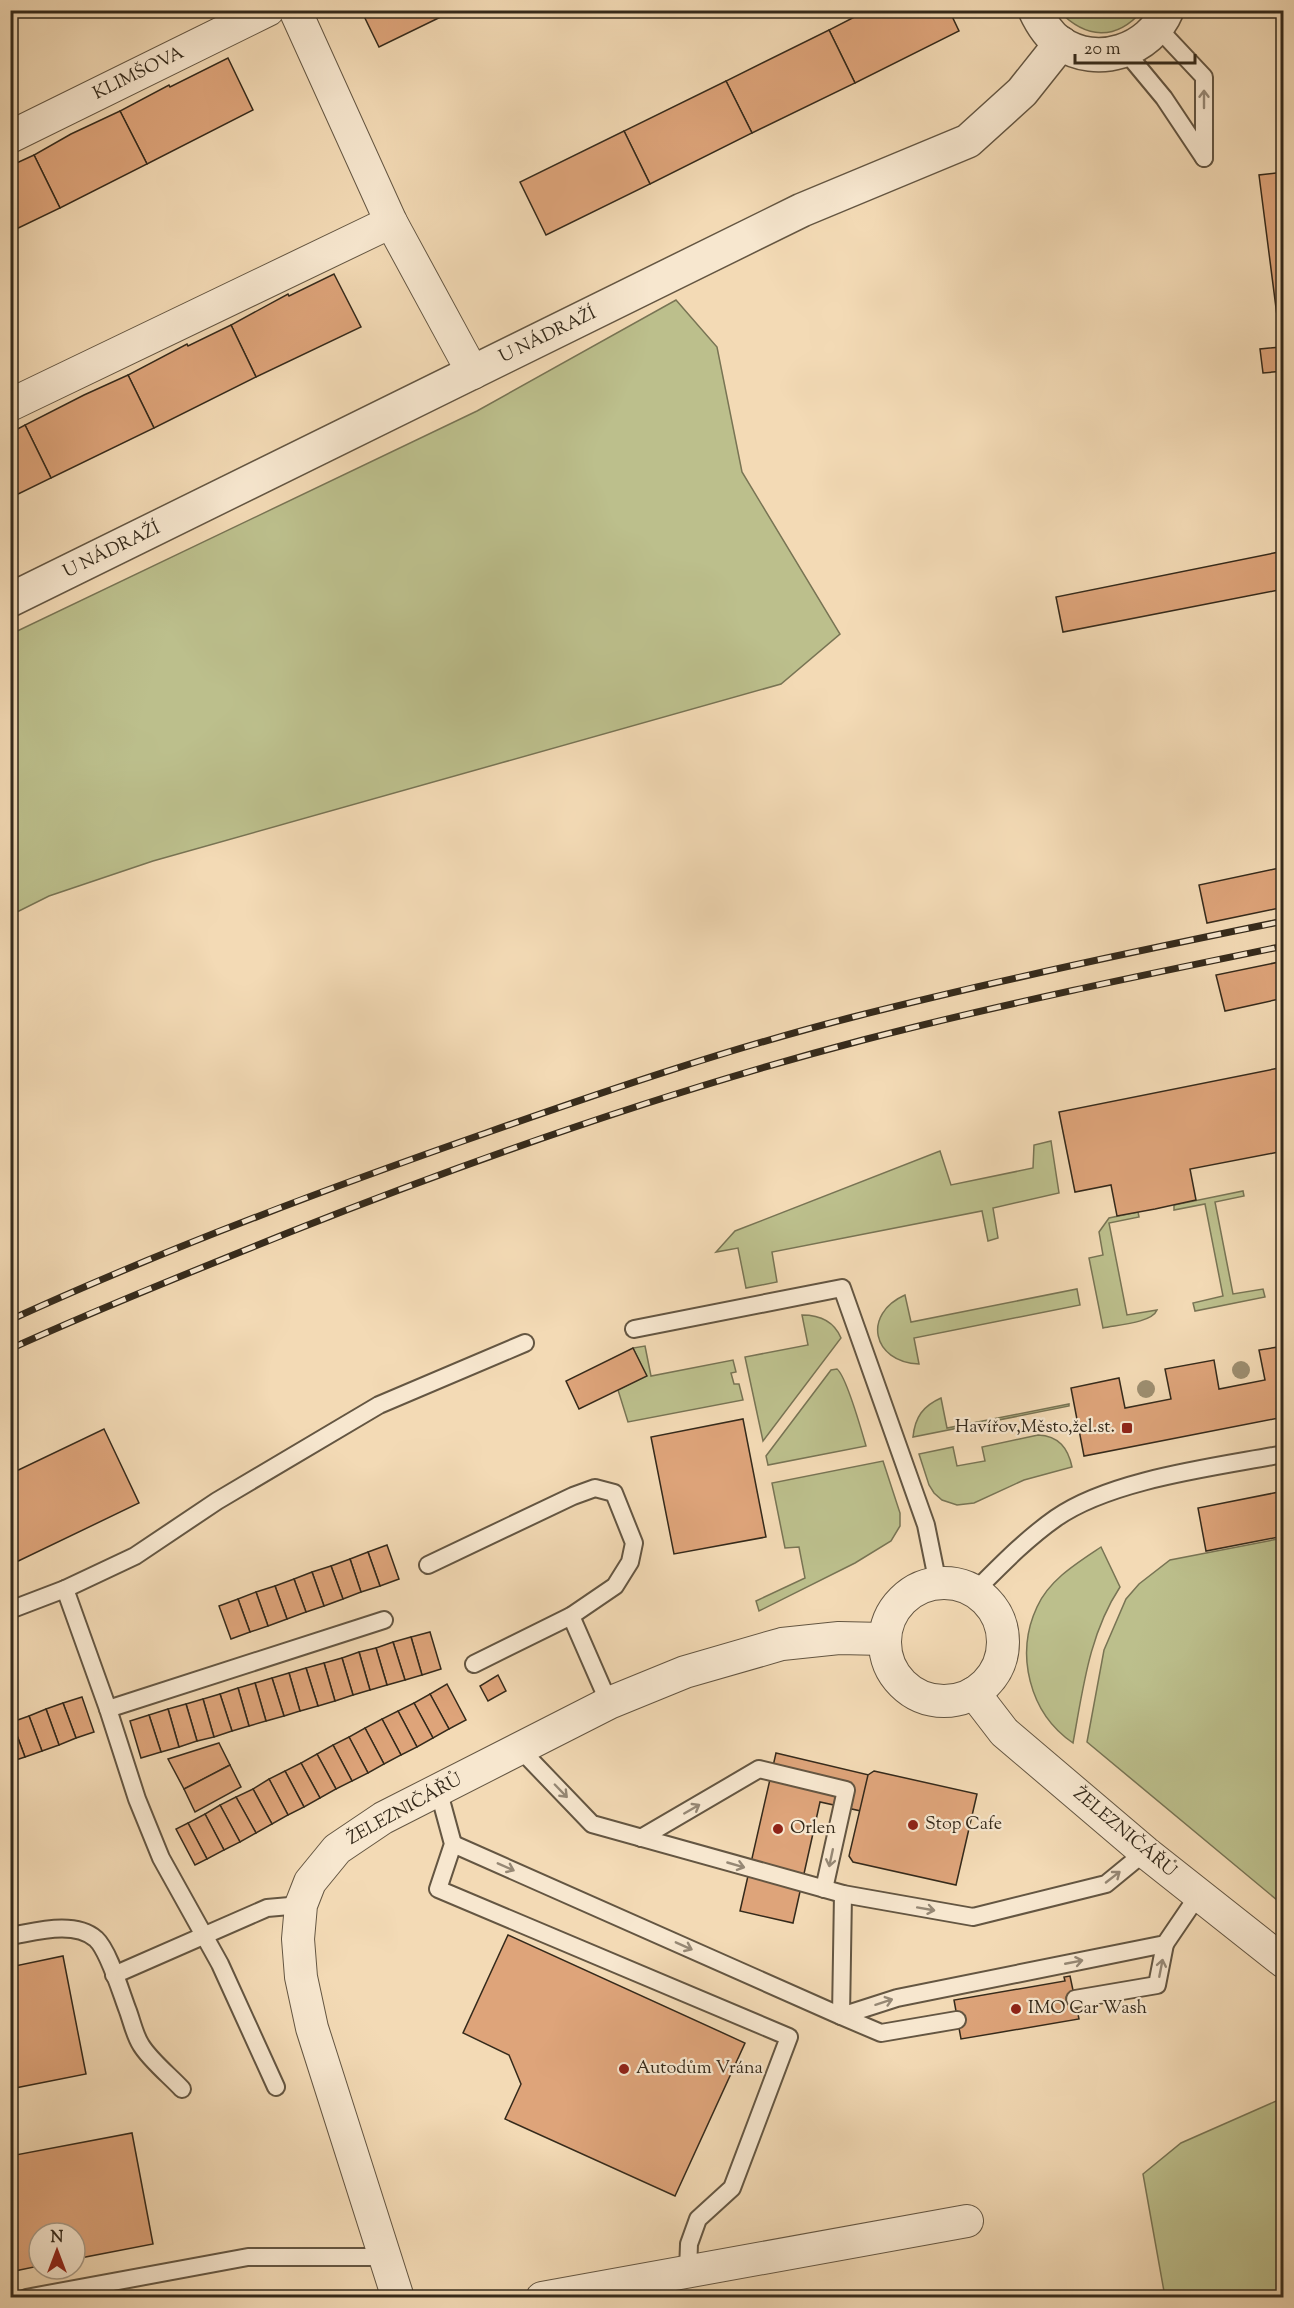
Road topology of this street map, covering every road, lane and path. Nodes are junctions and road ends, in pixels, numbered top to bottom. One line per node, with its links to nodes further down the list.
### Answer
1 (268, 10): 7 (street, KLIMŠOVA)
2 (295, 10): 8 (street)
3 (1035, 10): 5 (street)
4 (1162, 19): 6 (street); 6 (lane, one-way to 4)
5 (1060, 43): 6 (street); 9 (street, U NÁDRAŽÍ)
6 (1125, 51)
7 (10, 137)
8 (391, 222): 9 (street); 10 (street)
9 (473, 373): 11 (street, U NÁDRAŽÍ)
10 (10, 405)
11 (10, 600)
12 (634, 1329): 16 (lane)
13 (525, 1343): 17 (lane)
14 (1284, 1454): 18 (lane)
15 (428, 1565): 20 (lane)
16 (938, 1584): 18 (street); 22 (street)
17 (65, 1589): 19 (lane); 26 (lane)
18 (974, 1592): 24 (street)
19 (10, 1610)
20 (571, 1616): 23 (lane); 25 (lane)
21 (384, 1620): 26 (lane)
22 (885, 1639): 24 (street); 25 (street, ŽELEZNIČÁŘŮ)
23 (474, 1664)
24 (974, 1693): 31 (street, ŽELEZNIČÁŘŮ)
25 (609, 1703): 27 (street, ŽELEZNIČÁŘŮ)
26 (108, 1708): 37 (lane)
27 (520, 1749): 28 (street, ŽELEZNIČÁŘŮ); 29 (lane, one-way to 29)
28 (438, 1789): 30 (lane); 35 (street, ŽELEZNIČÁŘŮ)
29 (641, 1838): 32 (lane, one-way to 32); 32 (lane, one-way to 32)
30 (453, 1844): 42 (lane, one-way to 42); 48 (lane)
31 (1145, 1852): 33 (lane, one-way to 31); 34 (street, ŽELEZNIČÁŘŮ)
32 (824, 1889): 33 (lane)
33 (843, 1894): 42 (lane)
34 (1198, 1894): 38 (lane); 39 (street, ŽELEZNIČÁŘŮ)
35 (301, 1905): 37 (lane); 47 (street, ŽELEZNIČÁŘŮ)
36 (10, 1936): 40 (lane)
37 (204, 1936): 40 (lane); 44 (lane)
38 (1165, 1944): 41 (lane, one-way to 38); 42 (lane, one-way to 38)
39 (1284, 1962)
40 (114, 1974): 45 (lane)
41 (1075, 1999)
42 (841, 2016): 43 (lane)
43 (957, 2020)
44 (276, 2087)
45 (182, 2090)
46 (967, 2221): 48 (street)
47 (386, 2256): 49 (lane); 50 (street, ŽELEZNIČÁŘŮ)
48 (688, 2271): 51 (street)
49 (26, 2298)
50 (398, 2298)
51 (542, 2298)

